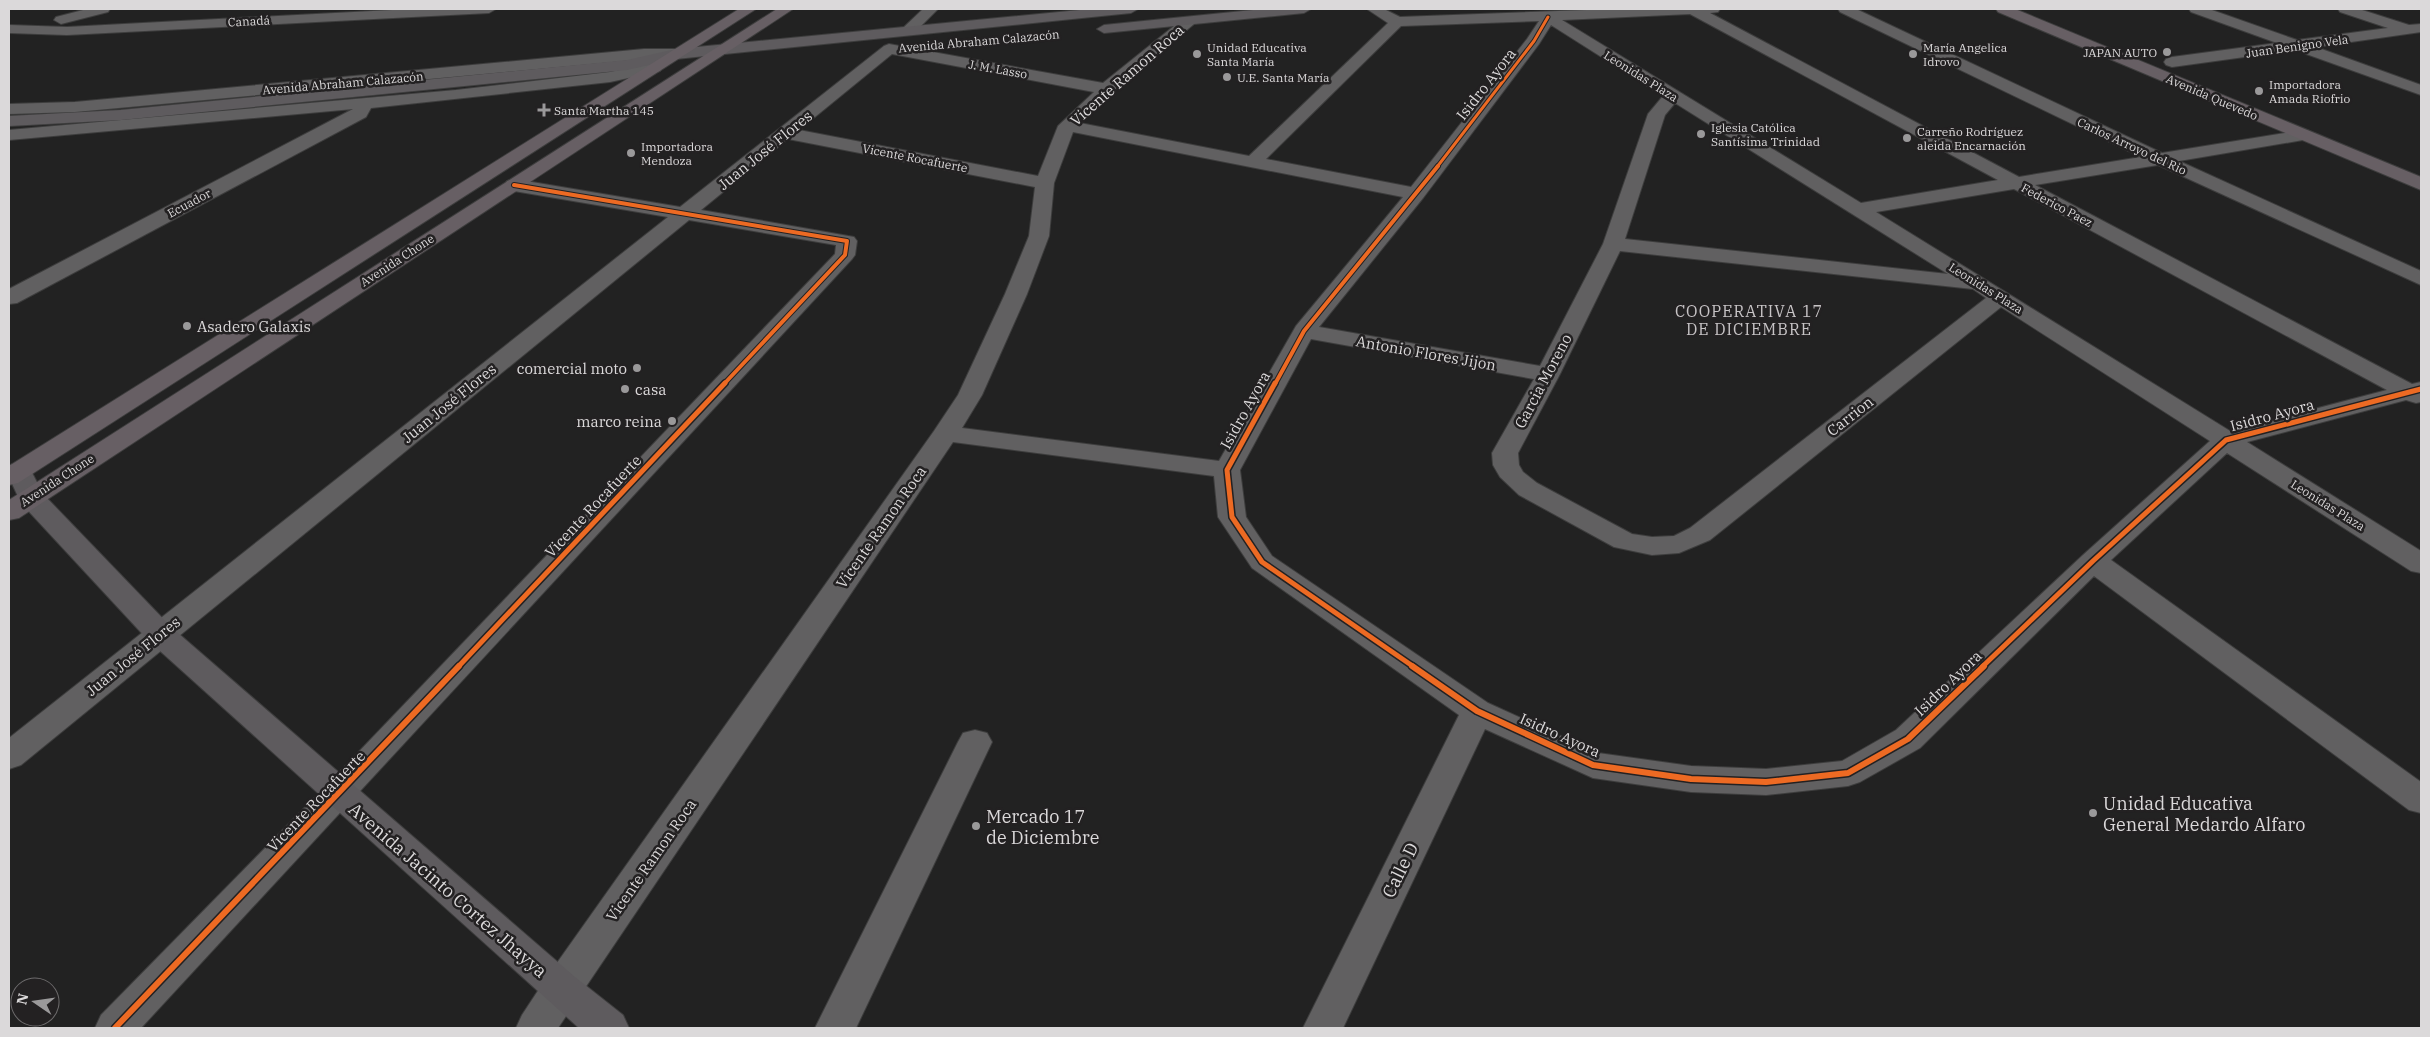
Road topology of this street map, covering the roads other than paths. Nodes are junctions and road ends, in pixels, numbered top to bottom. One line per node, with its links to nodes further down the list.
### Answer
1 (103, 9): 21 (street)
2 (380, 9): 17 (street)
3 (489, 9): 17 (street, Canadá)
4 (749, 9): 31 (main road, Avenida Chone)
5 (786, 9): 28 (main road, Avenida Chone)
6 (931, 9): 25 (street)
7 (1130, 9): 25 (main road, Avenida Abraham Calazacón)
8 (1304, 9): 19 (main road)
9 (1374, 9): 20 (street)
10 (1715, 9): 16 (street)
11 (1845, 9): 48 (street, Carlos Arroyo del Rio)
12 (2003, 9): 47 (main road, Avenida Quevedo)
13 (2041, 9): 33 (main road, Avenida Quevedo)
14 (2196, 9): 27 (street)
15 (2345, 9): 24 (street)
16 (1693, 10): 18 (street); 51 (street, Federico Paez)
17 (365, 15): 21 (street, Canadá)
18 (1548, 17): 20 (street); 40 (street, Leonidas Plaza); 54 (street, Isidro Ayora)
19 (1190, 21): 23 (main road); 38 (street, Vicente Ramon Roca)
20 (1397, 22): 49 (street)
21 (26, 28): 22 (street, Canadá)
22 (9, 29)
23 (1092, 30)
24 (2417, 30): 27 (street, Juan Benigno Vela)
25 (908, 31): 28 (main road, Avenida Abraham Calazacón)
26 (947, 44): 29 (main road, Avenida Abraham Calazacón)
27 (2299, 46): 33 (street, Juan Benigno Vela); 39 (street)
28 (724, 49): 31 (main road, Avenida Abraham Calazacón); 35 (main road, Avenida Chone)
29 (889, 50): 30 (main road, Avenida Abraham Calazacón); 38 (street, J. M. Lasso); 45 (street, Juan José Flores)
30 (860, 52)
31 (676, 54): 34 (main road, Avenida Abraham Calazacón); 36 (main road, Avenida Chone); 42 (street, Avenida Abraham Calazacón)
32 (803, 56): 35 (main road, Avenida Abraham Calazacón)
33 (2172, 62): 37 (main road, Avenida Quevedo)
34 (627, 65): 36 (main road, Avenida Abraham Calazacón); 43 (main road, Avenida Abraham Calazacón)
35 (699, 65): 36 (main road, Avenida Abraham Calazacón); 53 (main road, Avenida Chone)
36 (654, 68): 41 (street, Avenida Abraham Calazacón); 68 (main road, Avenida Chone)
37 (2200, 74)
38 (1106, 89): 44 (street, Vicente Ramon Roca)
39 (2421, 90)
40 (1672, 96): 55 (street, Leonidas Plaza); 57 (street, Garcia Moreno)
41 (364, 103): 46 (street, Avenida Abraham Calazacón); 61 (street, Ecuador)
42 (9, 109)
43 (9, 121)
44 (1067, 126): 49 (street); 50 (street, Vicente Ramon Roca)
45 (785, 133): 50 (street, Vicente Rocafuerte); 56 (street, Juan José Flores)
46 (9, 135)
47 (2303, 135): 48 (street); 52 (main road, Avenida Quevedo)
48 (2160, 159): 51 (street); 58 (street, Carlos Arroyo del Rio)
49 (1253, 162): 54 (street)
50 (1045, 183): 65 (street, Vicente Ramon Roca)
51 (2018, 184): 55 (street); 64 (street, Federico Paez)
52 (2421, 184)
53 (514, 185): 56 (street, Vicente Rocafuerte); 68 (main road, Avenida Chone)
54 (1416, 194): 62 (street, Isidro Ayora)
55 (1859, 210): 59 (street, Leonidas Plaza)
56 (685, 214): 72 (street, Juan José Flores); 76 (street, Vicente Rocafuerte)
57 (1613, 244): 59 (street); 63 (street, Garcia Moreno)
58 (2421, 279)
59 (1978, 284): 60 (street, Leonidas Plaza)
60 (2000, 297): 66 (street, Leonidas Plaza); 69 (street, Carrion)
61 (9, 298)
62 (1304, 331): 63 (street, Antonio Flores Jijon); 67 (street, Isidro Ayora)
63 (1548, 374): 69 (street, Garcia Moreno)
64 (2417, 393): 66 (street, Isidro Ayora)
65 (946, 433): 67 (street); 78 (street, Vicente Ramon Roca)
66 (2226, 440): 70 (street, Isidro Ayora); 71 (street, Leonidas Plaza)
67 (1227, 470): 73 (street, Isidro Ayora)
68 (15, 485): 72 (main road, Avenida Jacinto Cortez Jhayya)
69 (1700, 534)
70 (2093, 561): 73 (street, Isidro Ayora); 77 (street)
71 (2421, 564)
72 (160, 634): 75 (street, Juan José Flores); 76 (main road, Avenida Jacinto Cortez Jhayya)
73 (1477, 711): 83 (street, Calle D)
74 (975, 742): 82 (street)
75 (9, 756)
76 (340, 794): 78 (main road, Avenida Jacinto Cortez Jhayya); 79 (street, Vicente Rocafuerte)
77 (2421, 800)
78 (561, 989): 80 (street, Vicente Ramon Roca); 81 (main road, Avenida Jacinto Cortez Jhayya)
79 (115, 1028)
80 (536, 1028)
81 (609, 1028)
82 (835, 1028)
83 (1323, 1028)

